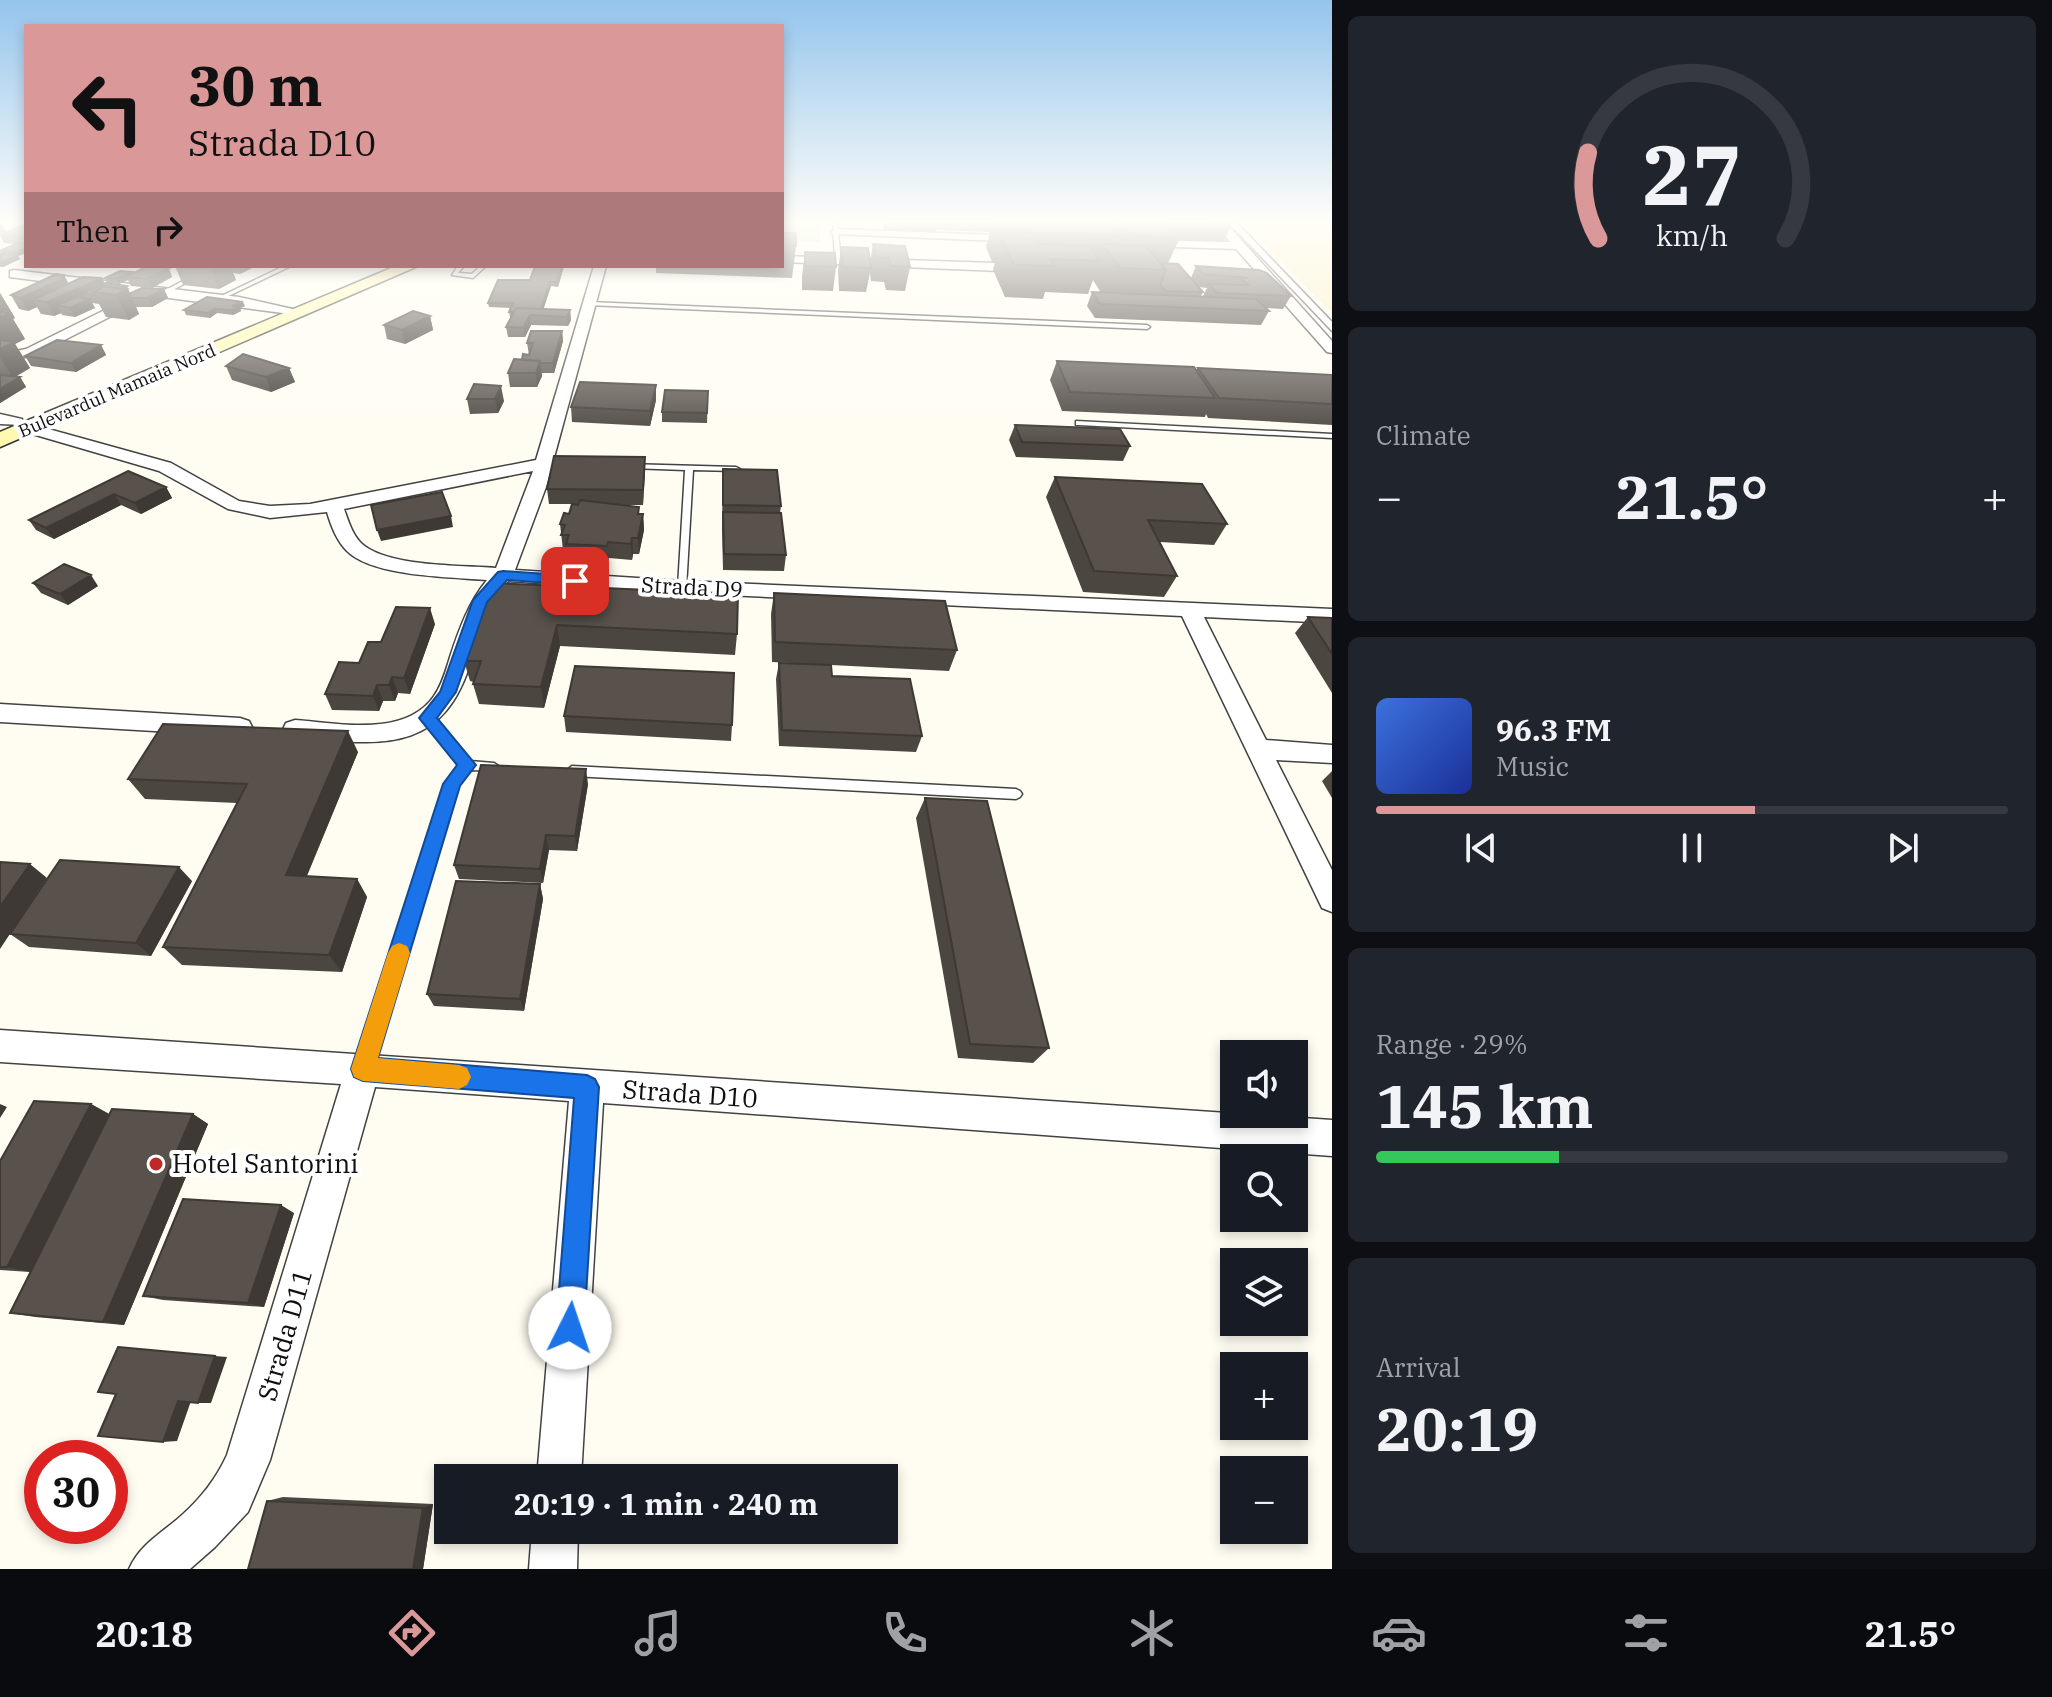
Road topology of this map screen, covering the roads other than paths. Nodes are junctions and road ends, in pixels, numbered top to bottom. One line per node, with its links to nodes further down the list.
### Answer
1 (148, 296): 15 (street)
2 (194, 296): 9 (street)
3 (224, 296): 9 (lane)
4 (322, 296): 11 (main road, Bulevardul Mamaia Nord)
5 (334, 296): 17 (main road, Bulevardul Mamaia Nord)
6 (591, 296): 10 (street)
7 (1283, 296): 14 (street)
8 (1302, 296): 13 (street)
9 (218, 299): 11 (street)
10 (589, 304): 12 (lane); 20 (street)
11 (290, 310): 17 (main road, Bulevardul Mamaia Nord)
12 (1147, 327)
13 (1332, 328)
14 (1332, 349)
15 (0, 358)
16 (1079, 423): 18 (lane)
17 (11, 425): 19 (main road, Bulevardul Mamaia Nord); 24 (street)
18 (1332, 436)
19 (0, 440)
20 (550, 464): 24 (street); 25 (street)
21 (616, 466): 22 (lane)
22 (689, 468): 23 (lane); 26 (lane)
23 (743, 470)
24 (333, 505): 25 (street, Strada D9)
25 (503, 575): 26 (street, Strada D9); 30 (street)
26 (683, 587): 27 (street, Strada D9)
27 (1190, 611): 28 (street, Strada D9); 31 (street)
28 (1332, 616)
29 (0, 713): 30 (street)
30 (427, 718): 33 (lane)
31 (1258, 749): 32 (street); 37 (street)
32 (1332, 754)
33 (467, 765): 34 (lane); 39 (lane)
34 (514, 768)
35 (561, 770): 36 (lane)
36 (1016, 794)
37 (1332, 899)
38 (0, 1046): 39 (street, Strada D10)
39 (363, 1069): 40 (street, Strada D10); 44 (street, Strada D11)
40 (587, 1087): 41 (street, Strada D10); 42 (street)
41 (1332, 1138)
42 (560, 1464)
43 (554, 1544): 45 (street)
44 (153, 1569)
45 (553, 1569)

